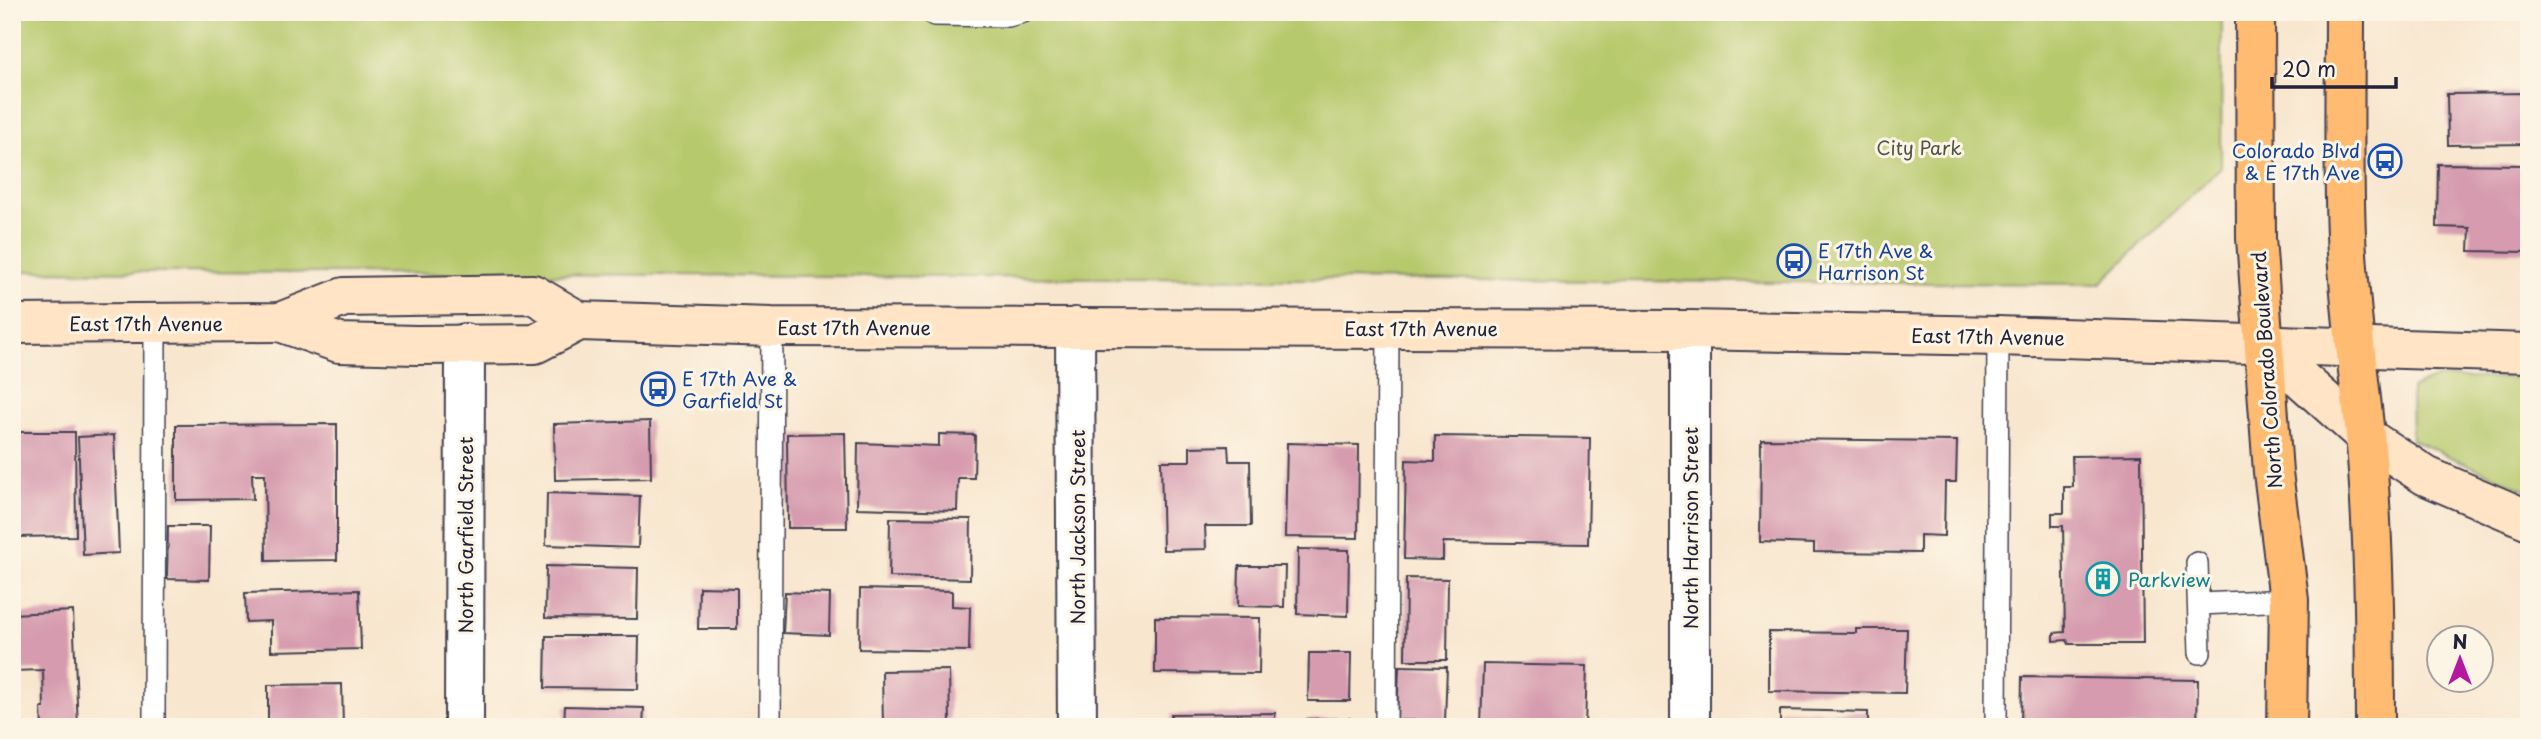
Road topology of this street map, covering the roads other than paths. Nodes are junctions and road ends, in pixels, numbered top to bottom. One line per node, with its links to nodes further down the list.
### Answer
1 (930, 12): 2 (lane)
2 (1023, 12)
3 (2255, 12): 15 (main road, North Colorado Boulevard)
4 (2344, 12): 16 (main road)
5 (579, 321): 6 (main road, East 17th Avenue); 9 (main road, East 17th Avenue); 14 (main road, East 17th Avenue)
6 (280, 322): 8 (main road, East 17th Avenue); 14 (main road, East 17th Avenue)
7 (12, 324): 8 (main road, East 17th Avenue)
8 (155, 324): 24 (lane)
9 (772, 327): 10 (main road, East 17th Avenue); 26 (lane)
10 (1075, 327): 11 (main road, East 17th Avenue); 27 (street, North Jackson Street)
11 (1388, 328): 12 (main road, East 17th Avenue); 28 (lane)
12 (1690, 330): 13 (main road, East 17th Avenue); 29 (street, North Harrison Street)
13 (1998, 336): 15 (main road, East 17th Avenue); 30 (lane)
14 (465, 343): 25 (street, North Garfield Street)
15 (2263, 345): 16 (main road, East 17th Avenue); 18 (main road); 21 (main road, North Colorado Boulevard)
16 (2354, 349): 17 (main road, East 17th Avenue); 18 (main road)
17 (2529, 353)
18 (2365, 436): 19 (main road); 32 (main road)
19 (2529, 520)
20 (2197, 564): 22 (lane)
21 (2288, 600): 22 (lane); 31 (main road, North Colorado Boulevard)
22 (2200, 604): 23 (lane)
23 (2200, 653)
24 (155, 727)
25 (464, 727)
26 (770, 727)
27 (1077, 727)
28 (1386, 727)
29 (1690, 727)
30 (1996, 727)
31 (2287, 727)
32 (2375, 727)

